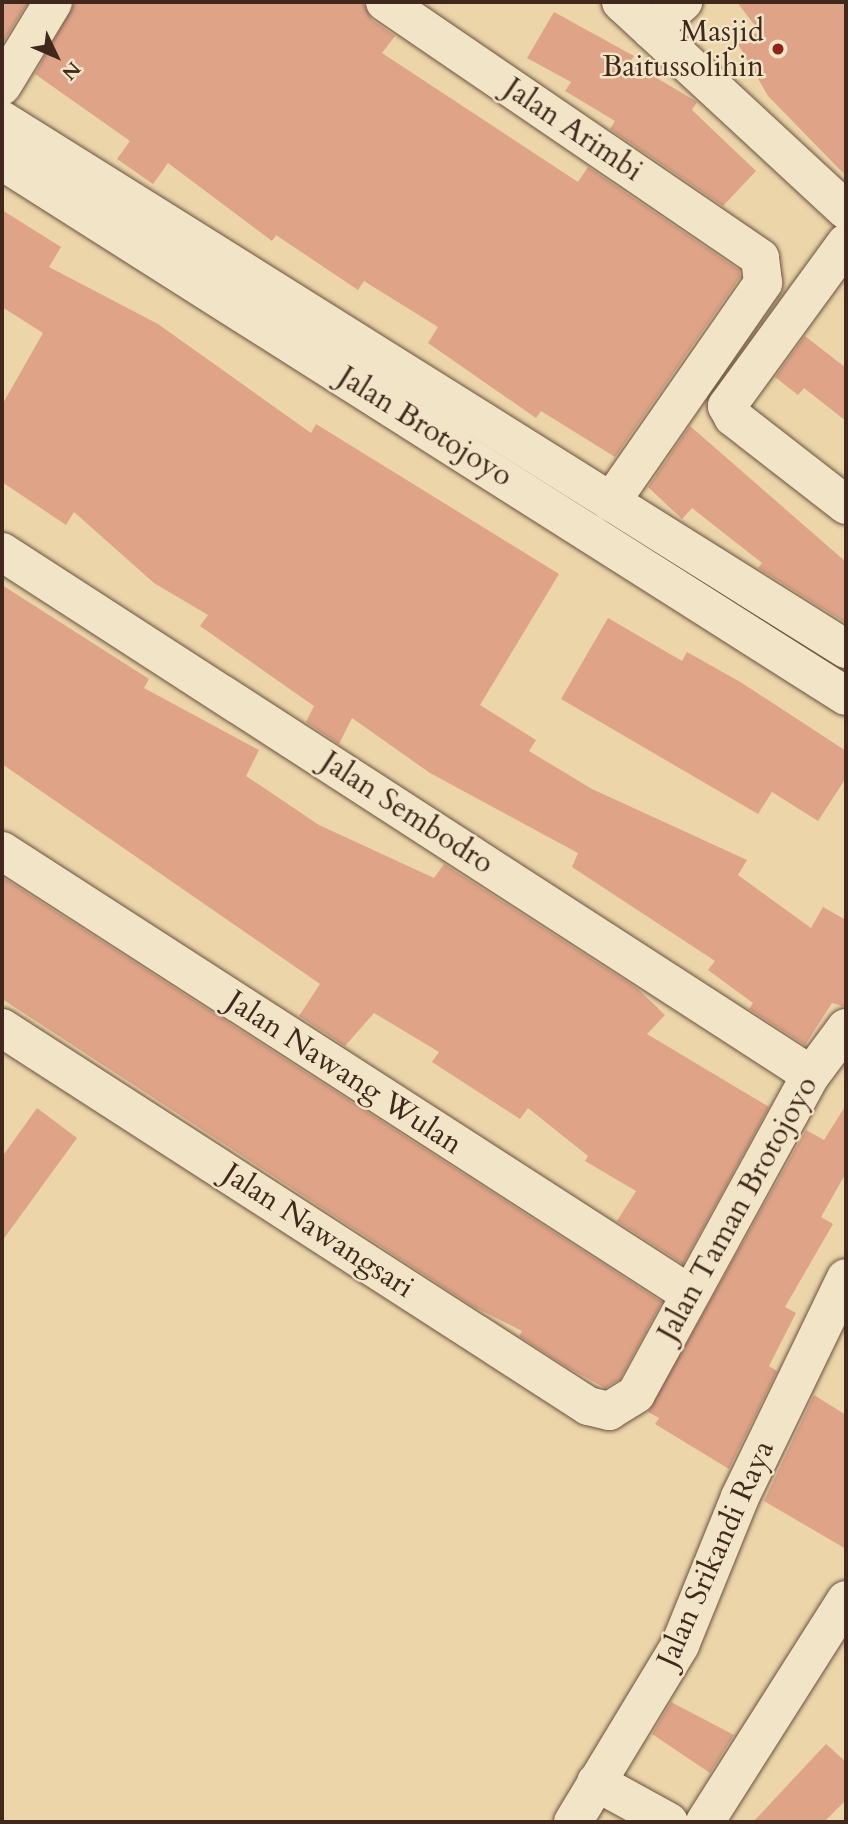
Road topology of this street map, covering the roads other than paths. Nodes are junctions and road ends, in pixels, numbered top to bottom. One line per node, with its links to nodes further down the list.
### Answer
1 (53, 2): 6 (street)
2 (385, 2): 11 (street, Jalan Arimbi)
3 (621, 2): 5 (street)
4 (683, 2): 5 (street)
5 (651, 30): 9 (street)
6 (2, 86)
7 (2, 120): 11 (street, Jalan Brotojoyo)
8 (2, 161): 15 (street, Jalan Brotojoyo)
9 (846, 210)
10 (846, 243): 12 (street)
11 (611, 502): 14 (street, Jalan Brotojoyo)
12 (846, 505)
13 (2, 552): 19 (street, Jalan Sembodro)
14 (846, 649)
15 (846, 696)
16 (2, 851): 21 (street, Jalan Nawang Wulan)
17 (2, 1028): 22 (street, Jalan Nawangsari)
18 (846, 1028): 19 (street, Jalan Taman Brotojoyo)
19 (811, 1075): 21 (street, Jalan Taman Brotojoyo)
20 (846, 1278): 24 (street, Jalan Srikandi Raya)
21 (688, 1293): 22 (street, Jalan Taman Brotojoyo)
22 (636, 1394)
23 (846, 1600): 27 (street)
24 (596, 1782): 25 (street, Jalan Srikandi Raya); 26 (street)
25 (573, 1822)
26 (669, 1822)
27 (705, 1822)

